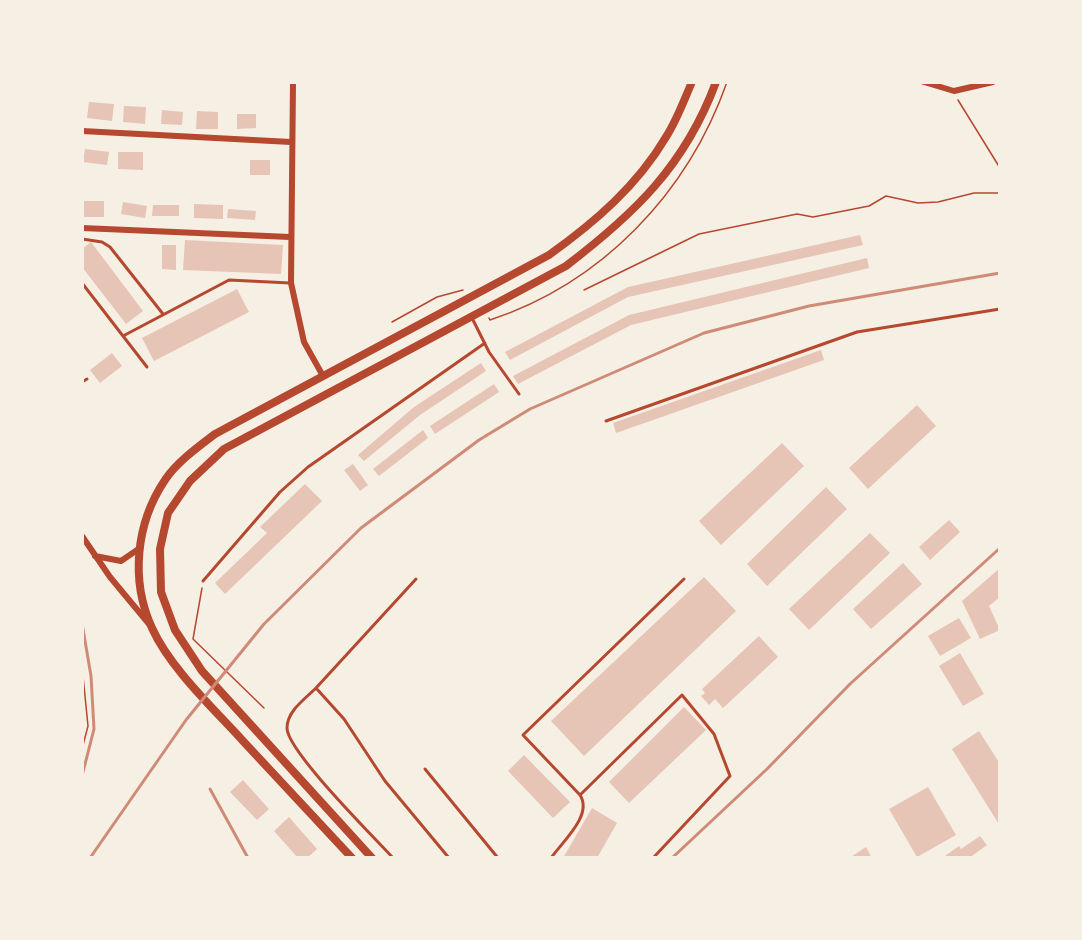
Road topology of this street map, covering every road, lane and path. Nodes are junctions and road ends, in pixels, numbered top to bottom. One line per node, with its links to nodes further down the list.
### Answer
1 (293, 82): 8 (street)
2 (692, 82): 23 (main road)
3 (716, 82): 19 (main road)
4 (924, 82): 6 (street)
5 (993, 82): 6 (street)
6 (954, 91): 9 (path)
7 (82, 131): 8 (street)
8 (291, 142): 12 (street)
9 (999, 168)
10 (999, 193): 16 (path)
11 (82, 228): 12 (street)
12 (290, 237): 15 (street)
13 (82, 239): 18 (lane)
14 (82, 283): 20 (lane)
15 (291, 283): 18 (lane); 23 (street)
16 (584, 291)
17 (999, 309): 27 (lane)
18 (163, 314): 20 (lane)
19 (471, 316): 21 (lane); 42 (main road)
20 (123, 336): 22 (lane)
21 (485, 343): 26 (lane); 33 (lane)
22 (147, 367)
23 (323, 376): 29 (main road)
24 (87, 379): 25 (lane)
25 (82, 382)
26 (519, 394)
27 (606, 421)
28 (82, 536): 30 (street)
29 (140, 548): 30 (street); 34 (main road)
30 (94, 556): 34 (street)
31 (416, 579): 36 (lane)
32 (684, 579): 40 (lane)
33 (203, 581): 37 (path)
34 (152, 628): 41 (main road)
35 (82, 666): 38 (path)
36 (316, 688): 43 (lane); 44 (lane)
37 (264, 708)
38 (82, 749)
39 (425, 769): 45 (lane)
40 (580, 795): 46 (lane); 47 (lane)
41 (352, 858)
42 (372, 858)
43 (393, 858)
44 (449, 858)
45 (498, 858)
46 (551, 858)
47 (653, 858)

